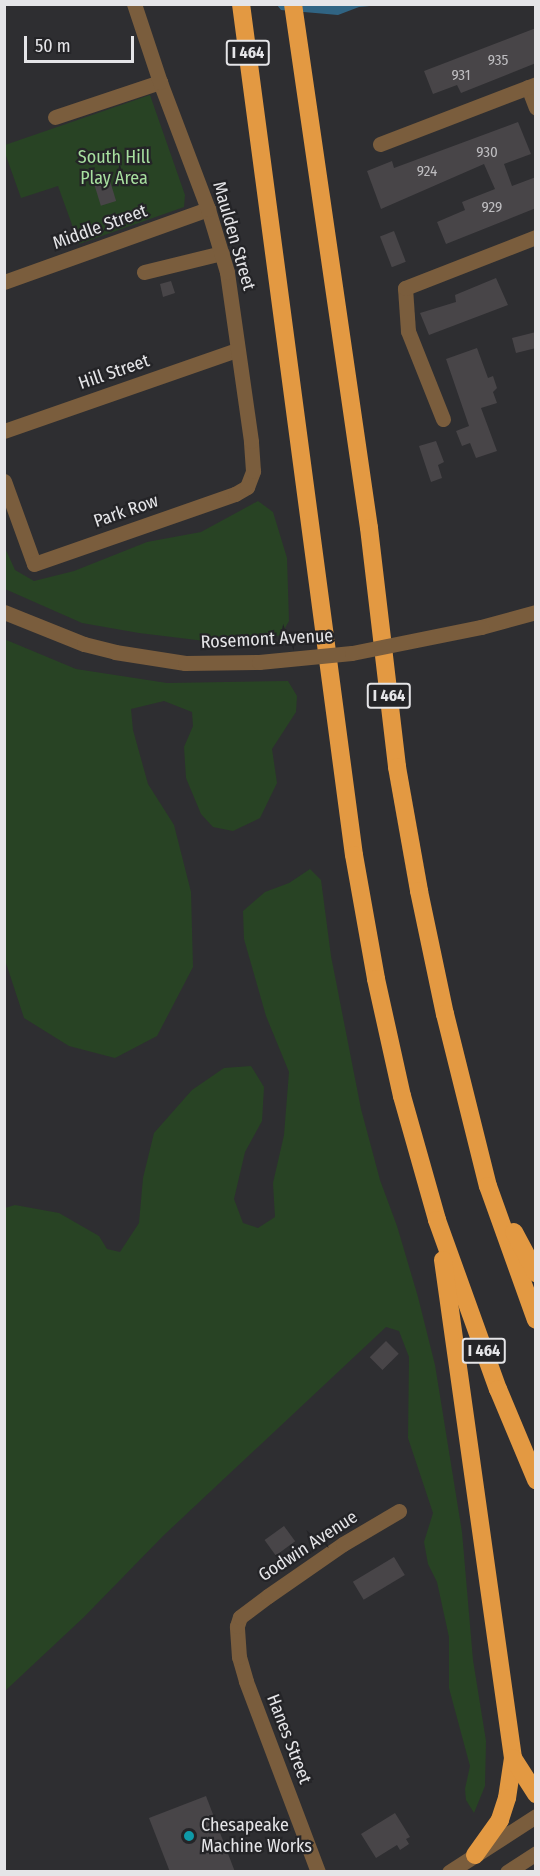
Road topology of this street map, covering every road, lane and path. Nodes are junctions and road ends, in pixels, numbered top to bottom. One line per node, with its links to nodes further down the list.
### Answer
1 (134, 4): 4 (street, Maulden Street)
2 (241, 4): 22 (highway, I 464)
3 (293, 4): 21 (highway, I 464)
4 (160, 82): 7 (street); 9 (street, Maulden Street)
5 (532, 86): 6 (street); 8 (street)
6 (536, 108)
7 (55, 117)
8 (380, 144)
9 (208, 209): 11 (street, Maulden Street); 13 (street, Middle Street)
10 (536, 237): 15 (street)
11 (222, 253): 12 (street); 14 (street, Maulden Street)
12 (144, 272)
13 (4, 282)
14 (237, 350): 16 (street, Hill Street); 18 (street, Maulden Street)
15 (443, 419)
16 (4, 431)
17 (4, 481): 18 (street, Park Row)
18 (247, 487)
19 (4, 612): 20 (street, Rosemont Avenue, bridge)
20 (536, 612)
21 (484, 1169): 23 (highway); 24 (highway, I 464)
22 (437, 1220): 25 (highway, I 464); 28 (highway)
23 (536, 1273)
24 (536, 1320)
25 (536, 1480)
26 (399, 1511): 27 (street, Godwin Avenue)
27 (240, 1617): 33 (street, Hanes Street)
28 (513, 1758): 29 (highway); 32 (highway)
29 (536, 1794)
30 (536, 1816): 32 (street)
31 (536, 1853): 35 (street)
32 (475, 1855): 34 (street)
33 (318, 1872)
34 (448, 1872)
35 (507, 1872)

